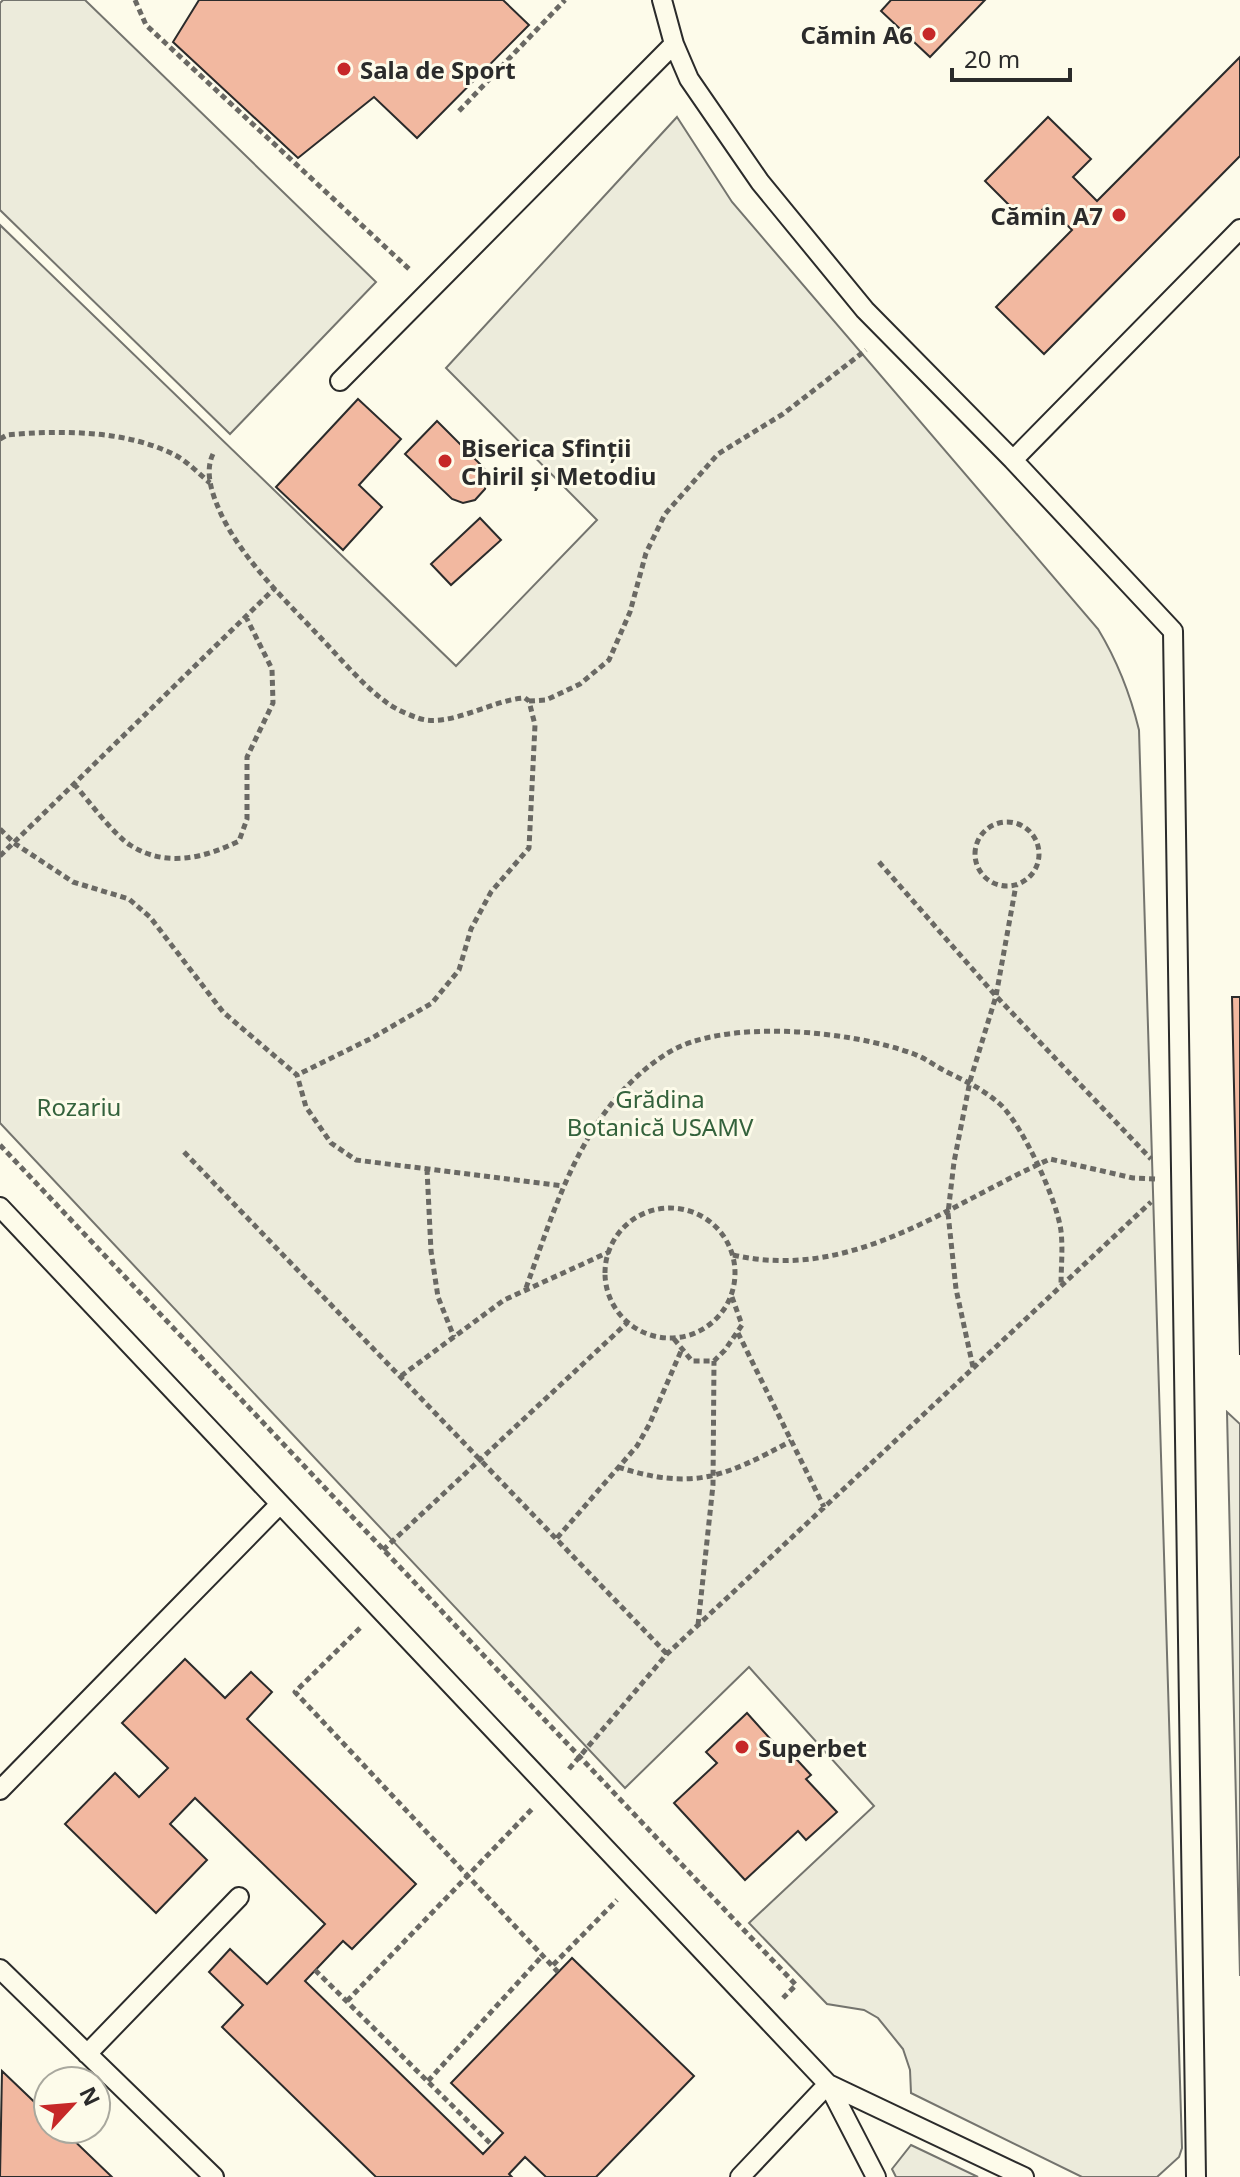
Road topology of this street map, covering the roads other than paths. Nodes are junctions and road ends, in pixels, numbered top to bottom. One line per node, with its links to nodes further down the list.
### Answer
1 (662, 0): 2 (lane)
2 (674, 44): 4 (lane); 5 (lane)
3 (1240, 229): 5 (lane)
4 (340, 381)
5 (1013, 460): 17 (lane)
6 (0, 1207): 7 (lane)
7 (280, 1504): 8 (lane); 12 (lane)
8 (0, 1790)
9 (239, 1897): 11 (lane)
10 (0, 1969): 11 (lane)
11 (87, 2054): 13 (lane)
12 (828, 2084): 14 (lane); 15 (lane); 16 (lane)
13 (214, 2177)
14 (740, 2177)
15 (876, 2177)
16 (1024, 2177)
17 (1196, 2177)

